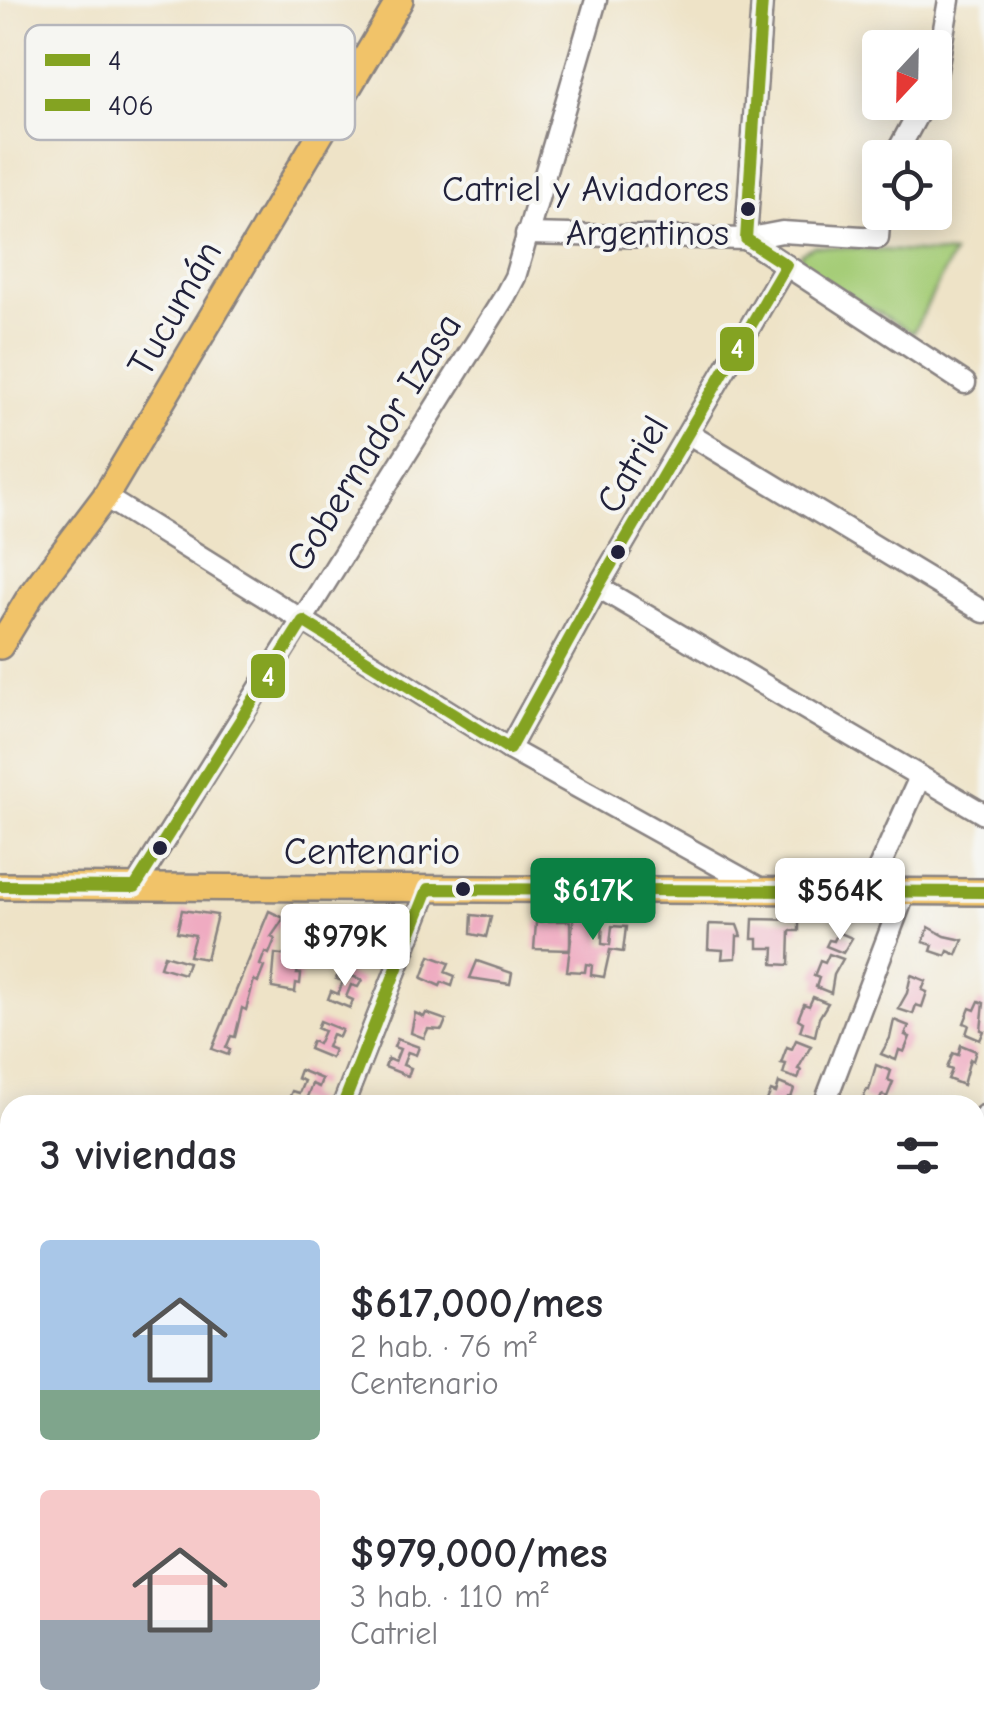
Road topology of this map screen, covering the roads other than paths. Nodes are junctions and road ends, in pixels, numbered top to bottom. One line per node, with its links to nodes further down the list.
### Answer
1 (400, 0): 6 (main road, Tucumán)
2 (596, 0): 9 (street, Gobernador Izasa)
3 (762, 0): 10 (street)
4 (949, 0): 5 (street)
5 (944, 30)
6 (355, 76)
7 (317, 140): 14 (main road, Tucumán)
8 (879, 230): 10 (street)
9 (526, 234): 10 (street); 17 (street, Gobernador Izasa)
10 (746, 239): 11 (street)
11 (786, 265): 12 (street); 13 (street, Catriel)
12 (965, 382)
13 (689, 434): 15 (street, Catriel); 16 (street)
14 (104, 497): 17 (street); 18 (main road, Tucumán)
15 (598, 587): 19 (street, Catriel); 20 (street)
16 (984, 612)
17 (303, 621): 19 (street); 23 (street, Gobernador Izasa)
18 (0, 646)
19 (509, 749): 25 (street)
20 (920, 776): 21 (street); 26 (street)
21 (984, 814)
22 (0, 886): 23 (main road, Centenario)
23 (135, 887): 24 (main road, Centenario)
24 (428, 889): 25 (main road, Centenario); 29 (street)
25 (765, 891): 26 (main road, Centenario)
26 (868, 892): 27 (main road, Centenario)
27 (906, 892): 28 (main road, Centenario); 30 (street)
28 (984, 892)
29 (347, 1095)
30 (828, 1095)

